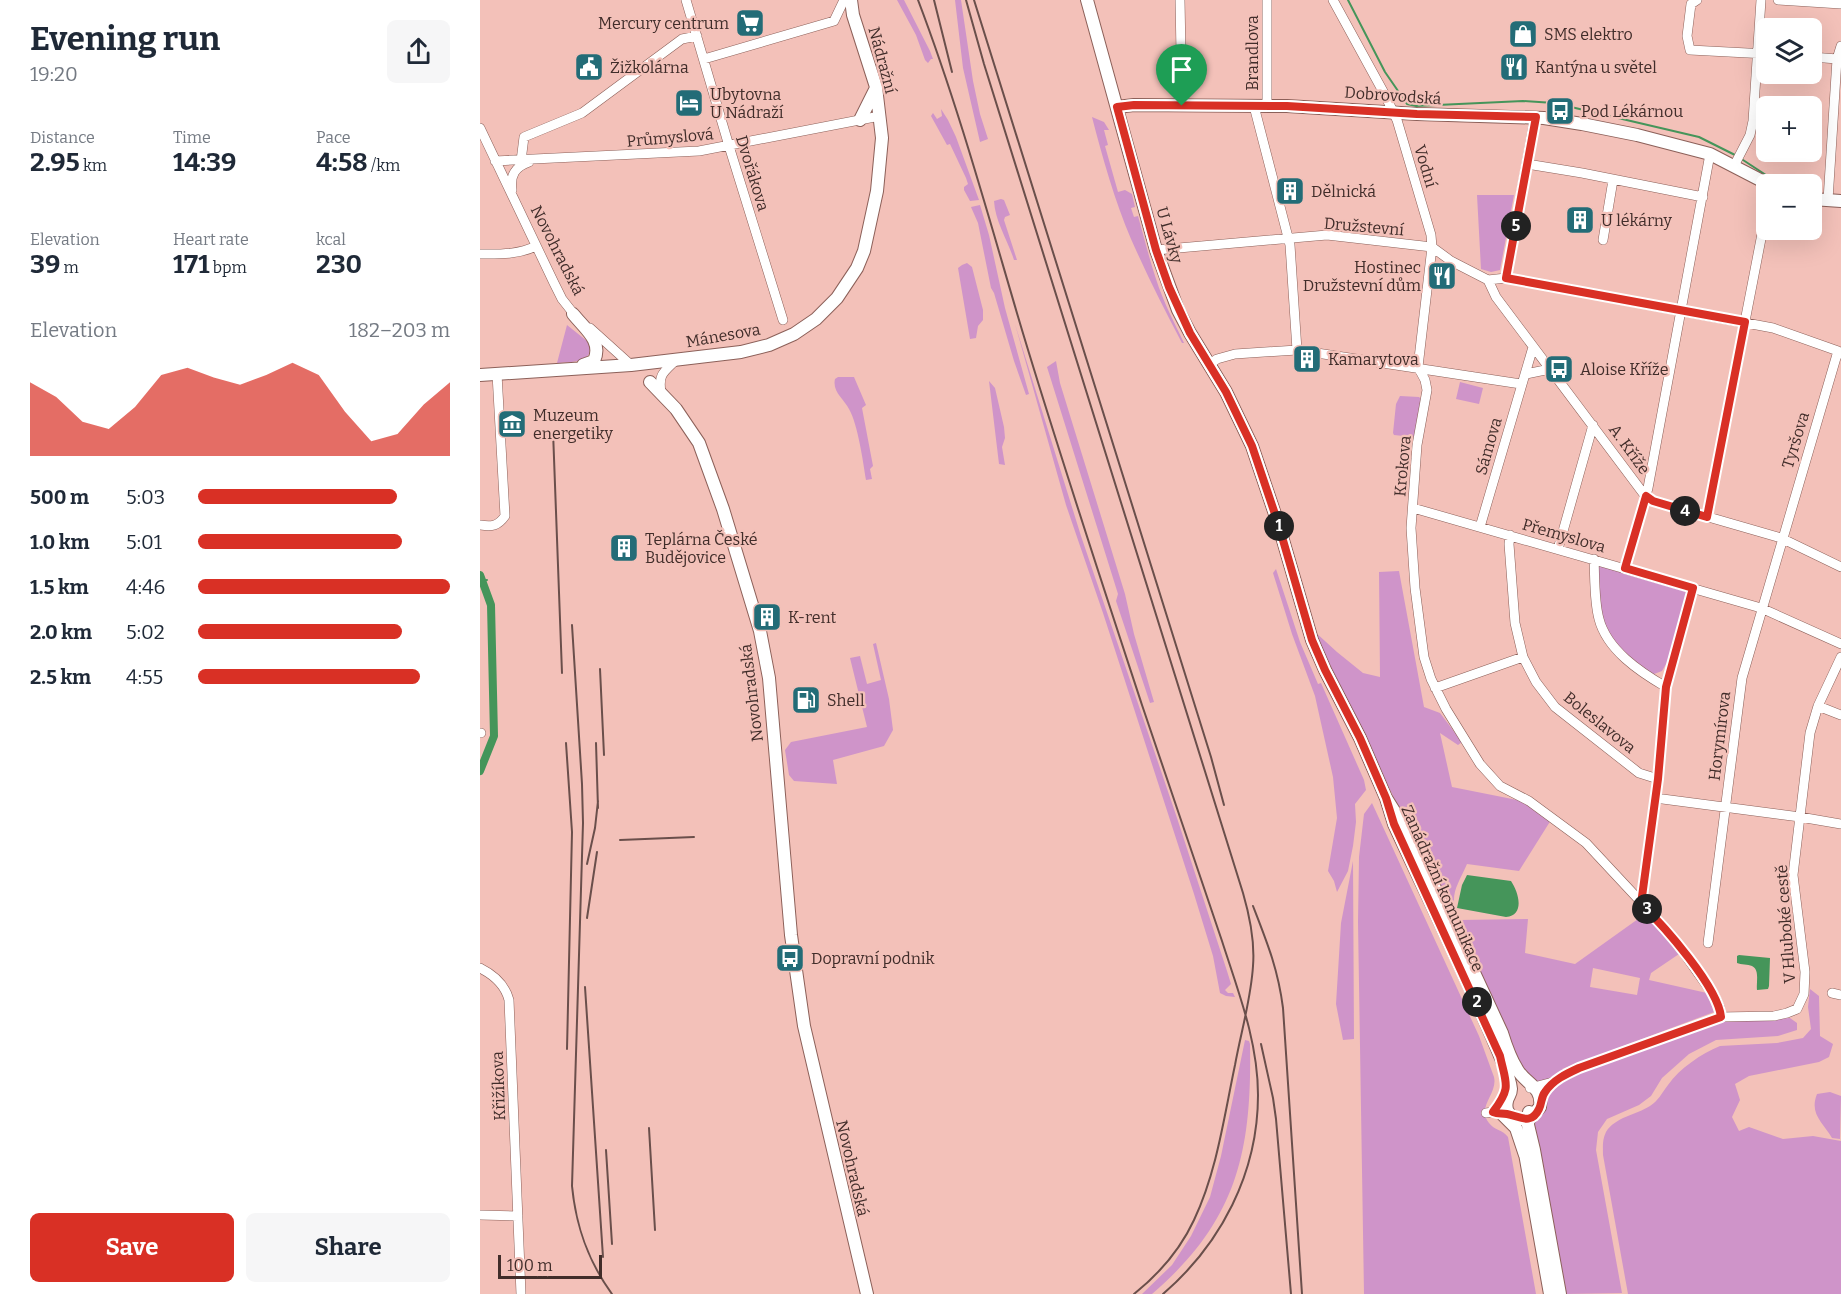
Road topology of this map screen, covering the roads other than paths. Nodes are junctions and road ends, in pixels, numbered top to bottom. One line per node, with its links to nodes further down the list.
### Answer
1 (686, 0): 14 (street, Dvořákova)
2 (844, 0): 12 (main road, Nádražní); 18 (street)
3 (851, 0): 12 (main road, Nádražní)
4 (1087, 0): 25 (main road)
5 (1180, 0): 22 (street)
6 (1267, 0): 24 (street, Brandlova)
7 (1333, 0): 26 (street, Vodní)
8 (1697, 0): 16 (street)
9 (1761, 0): 13 (street)
10 (1778, 0): 11 (street)
11 (1841, 4)
12 (853, 15): 21 (main road, Nádražní)
13 (1761, 18)
14 (697, 36): 18 (street, Dvořákova); 36 (street)
15 (1841, 46): 19 (street)
16 (1756, 54)
17 (1822, 58): 19 (street)
18 (704, 59): 31 (street, Dvořákova)
19 (1837, 59): 42 (street)
20 (1758, 84): 34 (street)
21 (876, 87): 27 (main road, Nádražní); 29 (main road)
22 (1182, 106): 23 (main road, Dobrovodská); 25 (main road, Dobrovodská)
23 (1254, 106): 24 (main road, Dobrovodská); 45 (street)
24 (1267, 106): 26 (main road, Dobrovodská)
25 (1117, 107): 50 (main road, U Lávky)
26 (1393, 113): 28 (main road, Dobrovodská); 49 (street, Vodní)
27 (880, 116): 29 (street, Průmyslová); 61 (main road, Mánesova)
28 (1536, 117): 32 (main road, Dobrovodská); 37 (street)
29 (860, 120): 31 (street, Průmyslová)
30 (480, 128): 35 (street, Novohradská)
31 (729, 146): 33 (street, Průmyslová); 56 (street, Dvořákova)
32 (1710, 154): 34 (main road, Dobrovodská); 40 (street)
33 (536, 160): 36 (street, Průmyslová); 44 (street)
34 (1737, 160): 38 (main road, Dobrovodská)
35 (495, 161): 36 (street, Průmyslová); 44 (street, Novohradská)
36 (521, 161)
37 (1527, 164): 39 (street); 52 (street)
38 (1756, 175)
39 (1614, 180): 40 (street); 46 (street)
40 (1703, 197): 54 (street)
41 (1822, 200): 42 (main road)
42 (1828, 201): 43 (main road)
43 (1841, 201)
44 (517, 206): 48 (street, Novohradská)
45 (1288, 238): 49 (street, Družstevní); 50 (street, Družstevní); 59 (street)
46 (1603, 240)
47 (1761, 240): 57 (street)
48 (536, 246): 51 (street); 55 (street, Novohradská)
49 (1432, 247): 53 (street, Družstevní); 64 (street, Krokova)
50 (1156, 250): 62 (main road, U Lávky)
51 (480, 254)
52 (1506, 278): 53 (street); 54 (street)
53 (1488, 280): 58 (street, A. Kříže)
54 (1681, 310): 57 (street); 73 (street)
55 (573, 314): 63 (street, Novohradská); 65 (main road)
56 (783, 320)
57 (1745, 322): 60 (street); 75 (street)
58 (1533, 347): 66 (street, A. Kříže); 68 (street, Sámova)
59 (1297, 350): 62 (street); 64 (street)
60 (1840, 351): 79 (street, Tyršova)
61 (676, 360): 63 (main road, Mánesova); 71 (street)
62 (1210, 364): 102 (main road, Zanádražní komunikace)
63 (631, 365): 65 (main road, Mánesova); 71 (main road, Novohradská)
64 (1418, 368): 70 (street); 74 (street, Krokova)
65 (571, 369): 67 (main road, Mánesova)
66 (1550, 369): 68 (street); 72 (street, A. Kříže)
67 (497, 374): 69 (main road, Mánesova); 76 (street)
68 (1526, 374): 70 (street, Sámova)
69 (480, 375)
70 (1521, 384): 77 (street, Sámova)
71 (661, 392): 110 (main road, Novohradská)
72 (1593, 425): 73 (street, A. Kříže); 80 (street)
73 (1646, 496): 75 (street, A. Kříže); 83 (street)
74 (1413, 508): 77 (street, Přemyslova); 90 (street, Krokova)
75 (1707, 517): 79 (street, A. Kříže)
76 (480, 525)
77 (1480, 527): 78 (street, Přemyslova)
78 (1510, 536): 80 (street, Přemyslova); 87 (street, Boleslavova)
79 (1781, 538): 82 (street, A. Kříže); 85 (street, Horymírova)
80 (1558, 549): 81 (street, Přemyslova)
81 (1594, 559): 83 (street, Přemyslova); 89 (street)
82 (1841, 567)
83 (1625, 568): 84 (street, Přemyslova)
84 (1693, 588): 85 (street, Přemyslova); 89 (street)
85 (1761, 608): 86 (street, Přemyslova); 95 (street, Horymírova)
86 (1841, 644)
87 (1523, 657): 90 (street); 93 (street, Boleslavova)
88 (1841, 657): 91 (street, V Hluboké cestě)
89 (1666, 687): 93 (street)
90 (1435, 688): 98 (street, Krokova)
91 (1818, 706): 92 (street); 96 (street, V Hluboké cestě)
92 (1841, 715)
93 (1658, 779): 94 (street)
94 (1654, 798): 95 (street); 98 (street)
95 (1725, 807): 96 (street); 99 (street, Horymírova)
96 (1800, 817): 97 (street); 101 (street, V Hluboké cestě)
97 (1841, 824)
98 (1641, 904): 101 (street)
99 (1708, 943)
100 (480, 968): 108 (street, Křižíkova)
101 (1721, 1017): 103 (street, V Hluboké cestě)
102 (1506, 1057): 103 (main road, Zanádražní komunikace); 104 (main road, Zanádražní komunikace)
103 (1532, 1090): 104 (main road); 105 (main road)
104 (1506, 1092): 105 (street); 105 (main road, Zanádražní komunikace)
105 (1510, 1115): 106 (main road)
106 (1529, 1152): 111 (main road); 112 (main road)
107 (480, 1215): 108 (street)
108 (518, 1216): 109 (street, Křižíkova)
109 (521, 1294)
110 (867, 1294)
111 (1551, 1294)
112 (1560, 1294)

